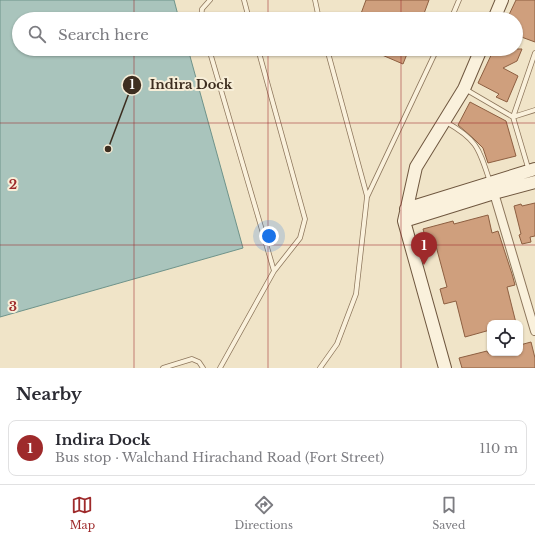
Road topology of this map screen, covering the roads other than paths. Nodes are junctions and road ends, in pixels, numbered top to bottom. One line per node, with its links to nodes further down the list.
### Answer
1 (210, 0): 6 (lane)
2 (244, 0): 7 (lane)
3 (315, 0): 8 (lane)
4 (459, 0): 9 (lane)
5 (502, 0): 10 (street)
6 (202, 12)
7 (248, 12)
8 (318, 12)
9 (454, 12)
10 (497, 12)
11 (535, 53): 19 (lane)
12 (211, 56): 26 (lane)
13 (260, 56): 26 (lane)
14 (329, 56): 24 (lane)
15 (434, 56): 24 (lane)
16 (478, 56): 17 (street)
17 (464, 89): 19 (lane); 20 (street)
18 (535, 110): 19 (lane)
19 (513, 117): 21 (lane)
20 (444, 121): 23 (lane); 25 (street)
21 (532, 170): 22 (lane); 23 (street)
22 (533, 183): 23 (street)
23 (492, 188): 25 (street); 27 (street)
24 (367, 197): 31 (lane)
25 (405, 215): 32 (street)
26 (274, 271): 30 (lane)
27 (535, 331)
28 (163, 368): 29 (lane)
29 (203, 368)
30 (220, 368)
31 (320, 368)
32 (445, 368)

